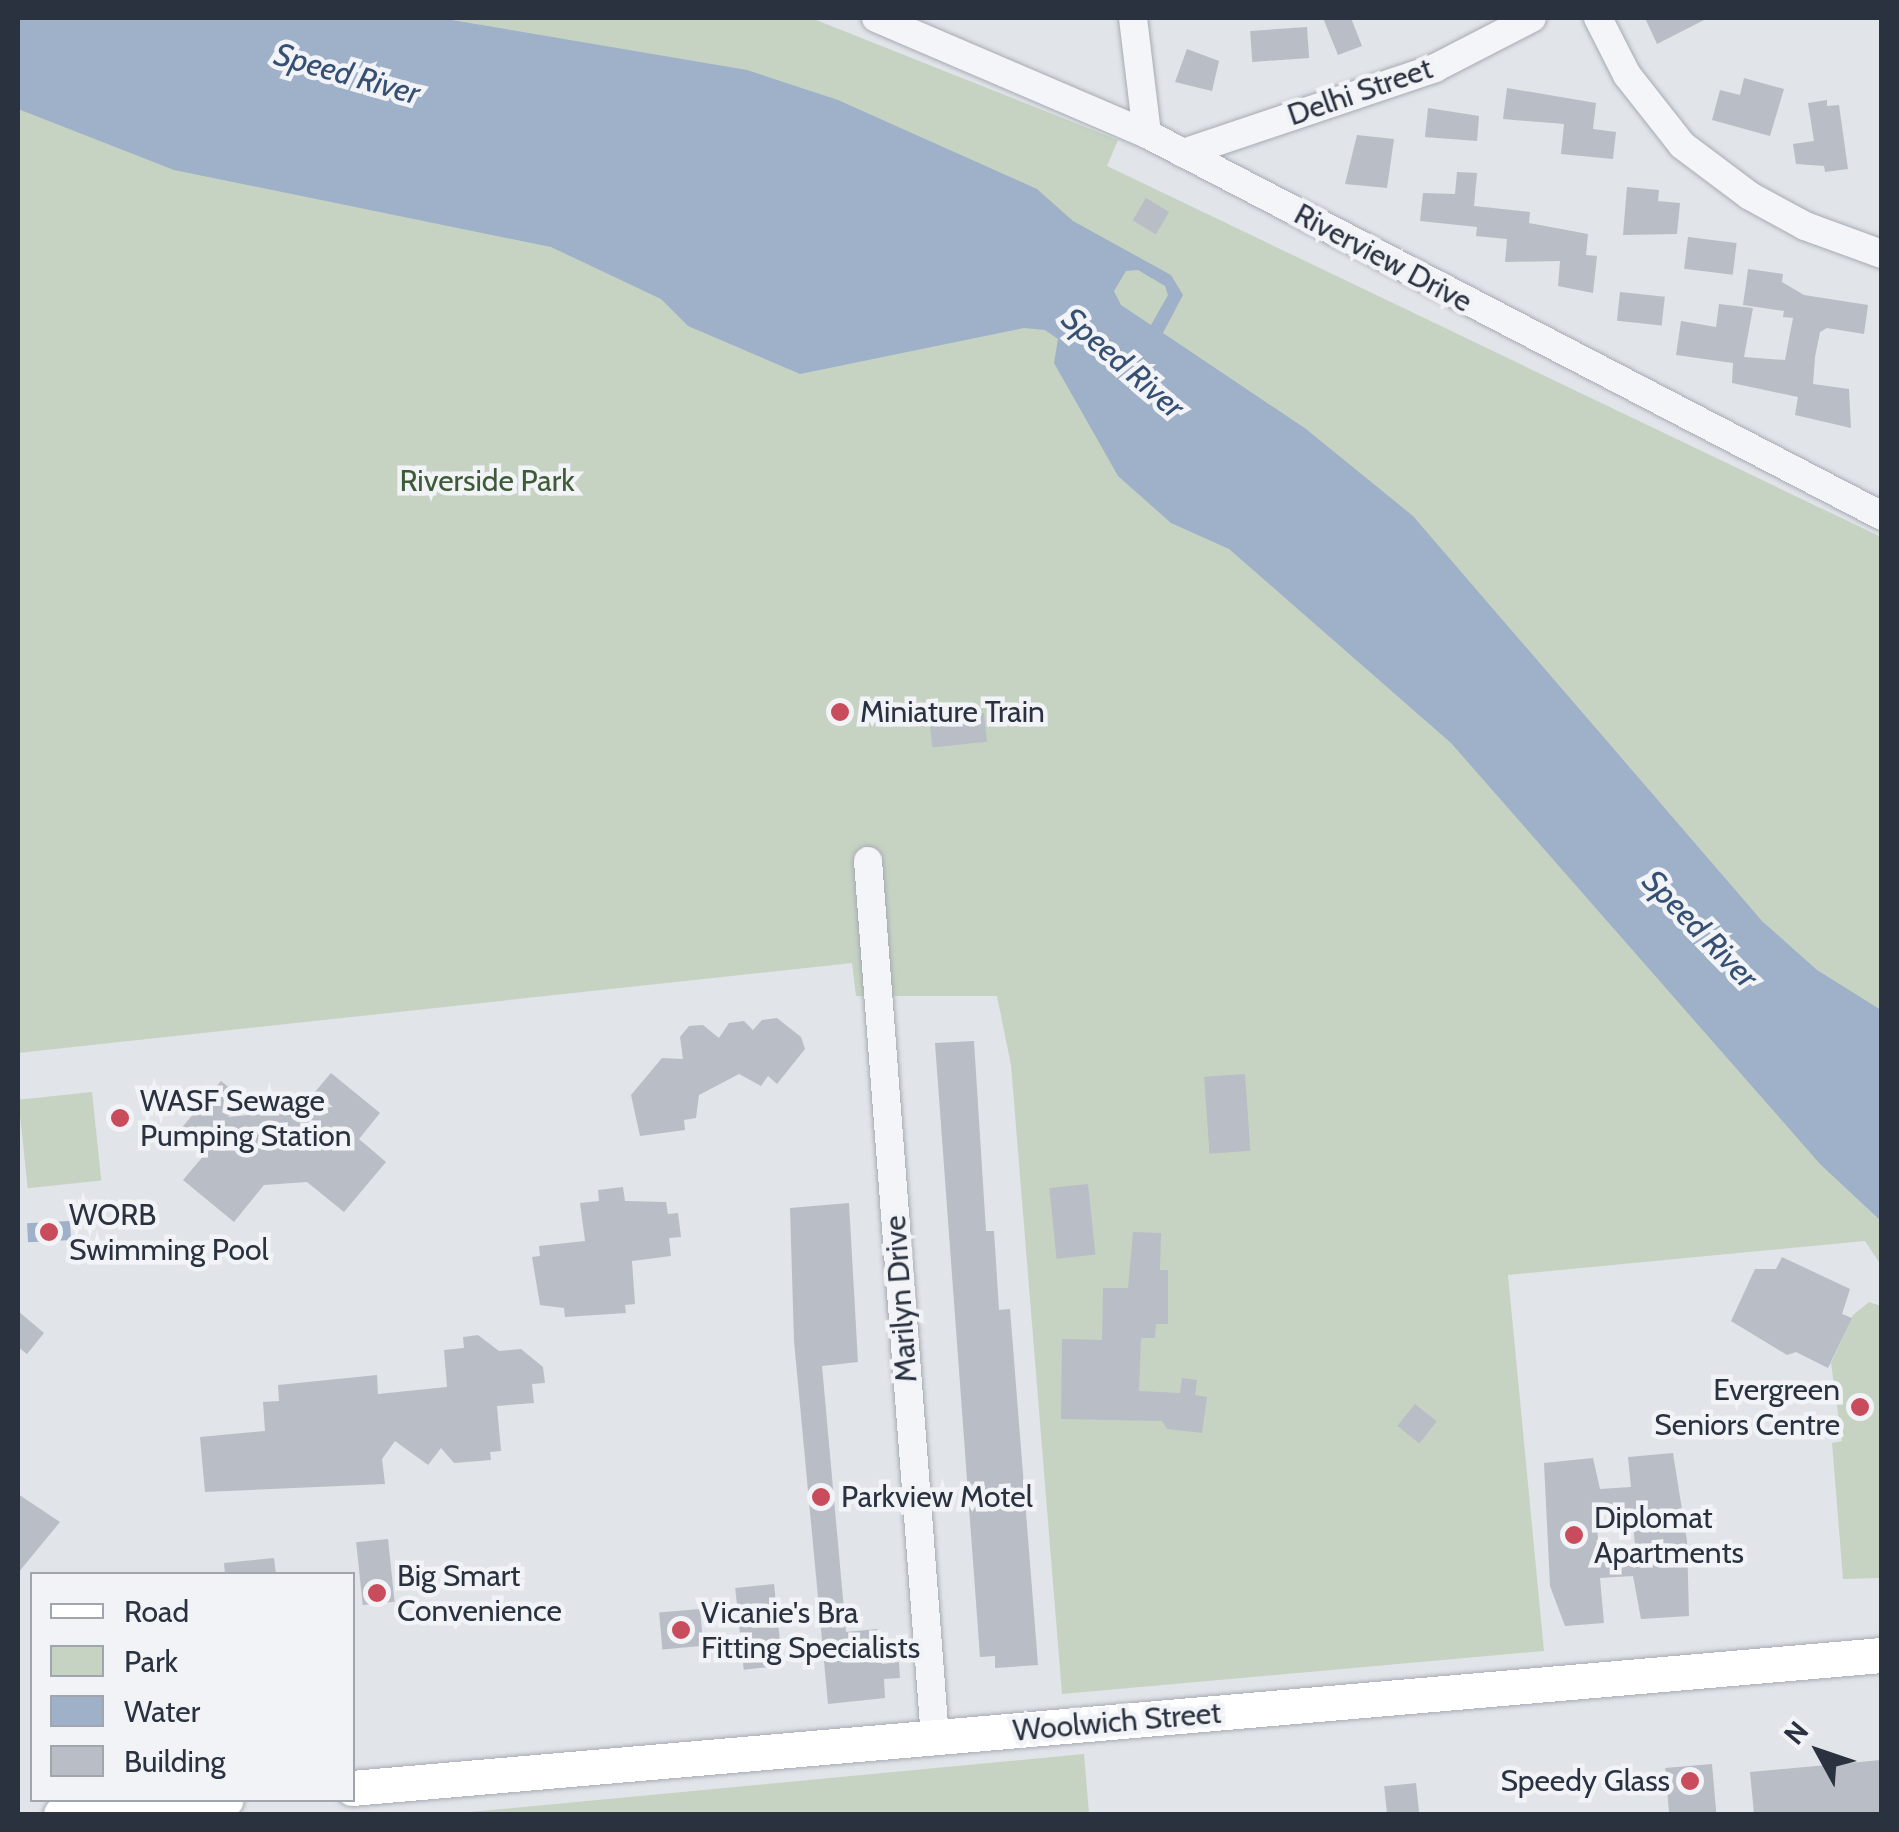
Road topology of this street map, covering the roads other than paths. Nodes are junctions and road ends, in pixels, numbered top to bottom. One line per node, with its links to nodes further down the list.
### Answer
1 (876, 18): 5 (street, Riverview Drive)
2 (1133, 18): 5 (street)
3 (1532, 18): 6 (street, Delhi Street)
4 (1598, 18): 7 (street)
5 (1146, 134): 6 (street, Riverview Drive)
6 (1183, 154): 8 (street, Riverview Drive)
7 (1882, 254)
8 (1882, 516)
9 (868, 861): 11 (street, Marilyn Drive)
10 (1882, 1655): 11 (main road, Woolwich Street)
11 (935, 1737): 12 (main road, Woolwich Street)
12 (355, 1788)
13 (202, 1802): 14 (main road)
14 (62, 1814)

